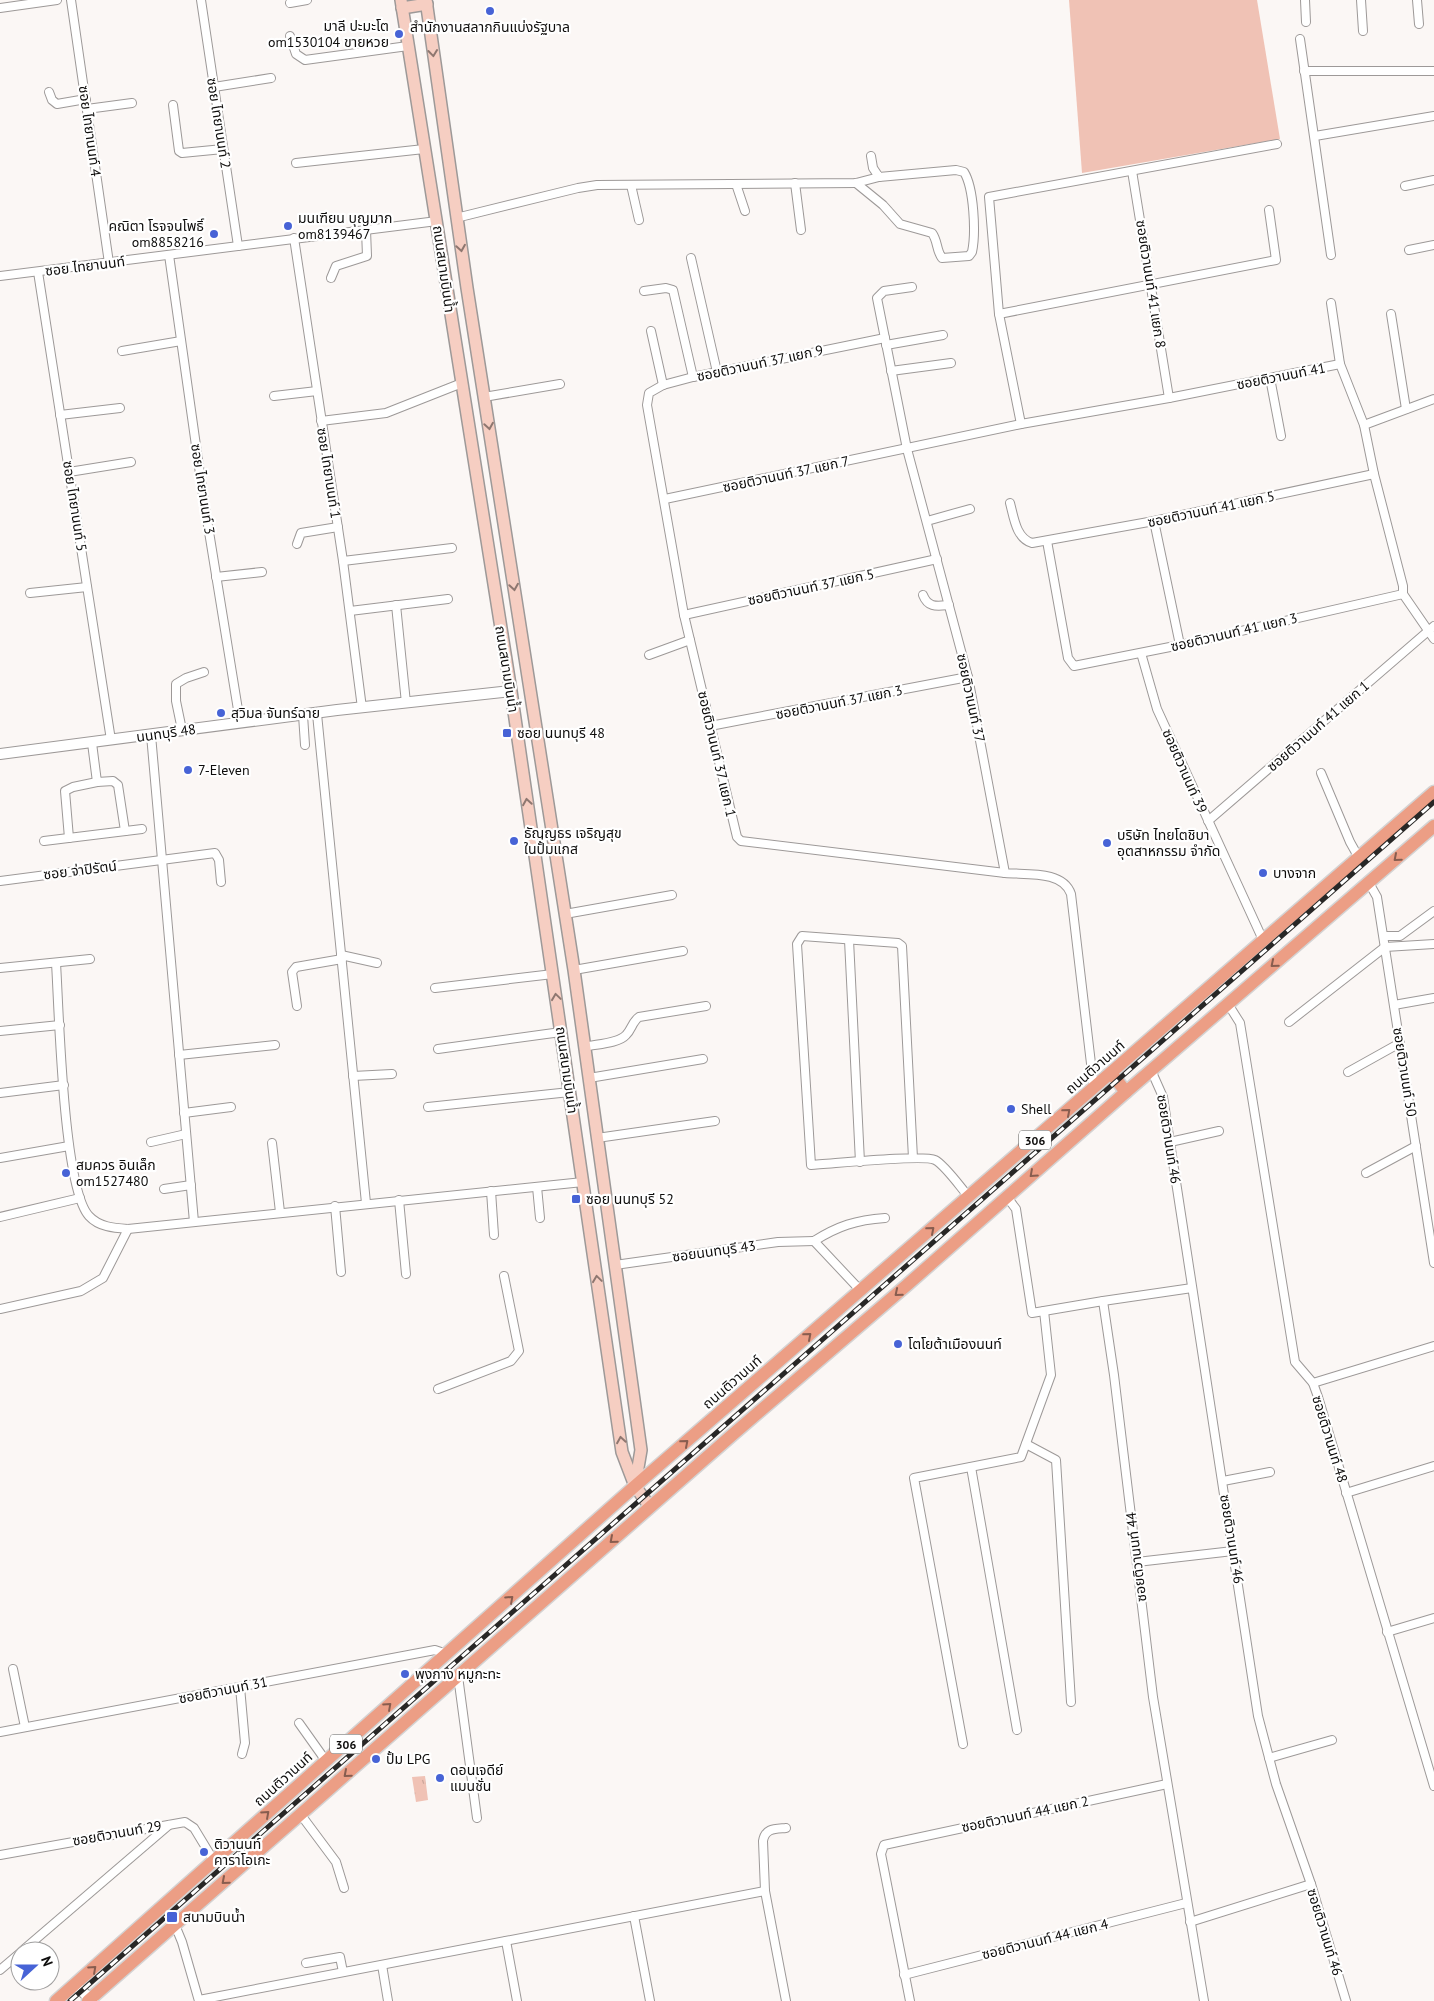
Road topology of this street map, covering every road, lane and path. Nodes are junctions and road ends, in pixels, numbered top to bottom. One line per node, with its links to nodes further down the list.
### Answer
1 (57, 0): 11 (street)
2 (72, 0): 23 (street, ซอย ไทยานนท์ 4)
3 (200, 0): 21 (street, ซอย ไทยานนท์ 2)
4 (308, 0): 9 (street)
5 (1305, 0): 12 (street)
6 (1361, 0): 14 (street)
7 (1417, 0): 13 (street)
8 (426, 2): 10 (main road); 44 (main road, ถนนสนามบินน้ำ, one-way to 44)
9 (290, 3)
10 (402, 4): 17 (main road, ถนนสนามบินน้ำ)
11 (0, 8)
12 (1306, 22)
13 (1419, 24)
14 (1363, 31)
15 (290, 36): 17 (street)
16 (1300, 39): 18 (street)
17 (408, 46): 31 (main road, ถนนสนามบินน้ำ)
18 (1304, 71): 19 (street); 28 (street)
19 (1434, 71)
20 (271, 78): 21 (street)
21 (214, 87): 30 (street, ซอย ไทยานนท์ 2)
22 (50, 92): 23 (street)
23 (86, 100): 26 (street, ซอย ไทยานนท์ 4)
24 (132, 103): 26 (street)
25 (173, 104): 30 (street)
26 (87, 109): 56 (street, ซอย ไทยานนท์ 4)
27 (1434, 116): 28 (street)
28 (1315, 136): 54 (street)
29 (1278, 144): 34 (street)
30 (223, 149): 51 (street, ซอย ไทยานนท์ 2)
31 (424, 149): 33 (street); 46 (main road, ถนนสนามบินน้ำ)
32 (871, 156): 35 (street)
33 (296, 163)
34 (1132, 171): 60 (street, ซอยติวานนท์ 41 แยก 8); 64 (street)
35 (879, 177): 38 (street); 38 (street)
36 (1434, 180): 41 (street)
37 (795, 183): 38 (street); 39 (street); 48 (street)
38 (856, 183)
39 (736, 184): 40 (street); 43 (street)
40 (631, 185): 44 (street); 45 (street)
41 (1405, 186)
42 (1269, 210): 60 (street)
43 (745, 211)
44 (456, 218): 46 (main road); 82 (main road, ถนนสนามบินน้ำ, one-way to 82)
45 (639, 220)
46 (437, 221): 47 (street, ซอย ไทยานนท์); 77 (main road, ถนนสนามบินน้ำ)
47 (366, 230): 49 (street, ซอย ไทยานนท์); 59 (street)
48 (801, 230)
49 (294, 238): 51 (street, ซอย ไทยานนท์); 80 (street, ซอย ไทยานนท์ 1)
50 (1434, 245): 52 (street)
51 (238, 246): 53 (street, ซอย ไทยานนท์)
52 (1410, 250)
53 (169, 255): 56 (street, ซอย ไทยานนท์); 68 (street, ซอย ไทยานนท์ 3)
54 (1331, 255)
55 (691, 258): 74 (street)
56 (109, 263): 57 (street, ซอย ไทยานนท์)
57 (38, 272): 58 (street, ซอย ไทยานนท์); 87 (street, ซอย ไทยานนท์ 5)
58 (0, 276)
59 (331, 278)
60 (1151, 284): 64 (street); 83 (street, ซอยติวานนท์ 41 แยก 8)
61 (912, 287): 69 (street, ซอยติวานนท์ 37)
62 (644, 291): 75 (street)
63 (1331, 302): 72 (street)
64 (999, 314): 89 (street)
65 (1391, 314): 86 (street)
66 (651, 331): 79 (street)
67 (943, 335): 69 (street, ซอยติวานนท์ 37 แยก 9)
68 (181, 341): 70 (street); 108 (street, ซอย ไทยานนท์ 3)
69 (886, 341): 73 (street, ซอยติวานนท์ 37); 74 (street, ซอยติวานนท์ 37 แยก 9)
70 (122, 351)
71 (951, 363): 73 (street)
72 (1340, 364): 76 (street, ซอยติวานนท์ 41); 90 (street, ซอยติวานนท์ 41)
73 (892, 371): 92 (street, ซอยติวานนท์ 37)
74 (716, 372): 75 (street, ซอยติวานนท์ 37 แยก 9)
75 (693, 378): 79 (street, ซอยติวานนท์ 37 แยก 9)
76 (1270, 378): 83 (street, ซอยติวานนท์ 41); 91 (street)
77 (462, 383): 88 (street); 127 (main road, ถนนสนามบินน้ำ)
78 (560, 384): 82 (street)
79 (663, 385): 96 (street, ซอยติวานนท์ 37 แยก 1)
80 (317, 391): 81 (street); 88 (street, ซอย ไทยานนท์ 1)
81 (274, 396)
82 (484, 397): 126 (main road, ถนนสนามบินน้ำ, one-way to 126)
83 (1169, 398): 89 (street, ซอยติวานนท์ 41)
84 (1434, 399): 86 (street)
85 (120, 408): 87 (street)
86 (1406, 409): 90 (street)
87 (60, 415): 94 (street, ซอย ไทยานนท์ 5)
88 (321, 421): 101 (street, ซอย ไทยานนท์ 1)
89 (1021, 424): 92 (street, ซอยติวานนท์ 37 แยก 7)
90 (1364, 425): 95 (street, ซอยติวานนท์ 41)
91 (1281, 436)
92 (907, 449): 96 (street, ซอยติวานนท์ 37 แยก 7); 99 (street, ซอยติวานนท์ 37)
93 (131, 462): 94 (street)
94 (69, 472): 109 (street, ซอย ไทยานนท์ 5)
95 (1374, 474): 100 (street, ซอยติวานนท์ 41 แยก 5); 111 (street, ซอยติวานนท์ 41)
96 (665, 499): 117 (street, ซอยติวานนท์ 37 แยก 1)
97 (1010, 503): 102 (street, ซอยติวานนท์ 41 แยก 5)
98 (970, 509): 99 (street)
99 (927, 521): 105 (street, ซอยติวานนท์ 37)
100 (1154, 521): 102 (street, ซอยติวานนท์ 41 แยก 5); 121 (street)
101 (338, 527): 103 (street); 106 (street, ซอย ไทยานนท์ 1)
102 (1047, 541): 122 (street, ซอยติวานนท์ 41 แยก 3)
103 (297, 544)
104 (452, 548): 106 (street)
105 (937, 559): 115 (street, ซอยติวานนท์ 37); 117 (street, ซอยติวานนท์ 37 แยก 5)
106 (343, 560): 116 (street, ซอย ไทยานนท์ 1)
107 (262, 572): 108 (street)
108 (216, 577): 132 (street, ซอย ไทยานนท์ 3)
109 (87, 587): 110 (street); 136 (street, ซอย ไทยานนท์ 5)
110 (30, 593)
111 (1403, 594): 118 (street, ซอยติวานนท์ 41); 121 (street, ซอยติวานนท์ 41 แยก 3)
112 (923, 595): 115 (street)
113 (448, 599): 114 (street)
114 (396, 605): 116 (street); 128 (street)
115 (949, 605): 125 (street, ซอยติวานนท์ 37)
116 (350, 611): 129 (street, ซอย ไทยานนท์ 1)
117 (684, 615): 120 (street, ซอยติวานนท์ 37 แยก 1)
118 (1431, 628): 119 (street, ซอยติวานนท์ 41); 143 (street, ซอยติวานนท์ 41 แยก 1)
119 (1434, 639)
120 (690, 640): 123 (street); 133 (street, ซอยติวานนท์ 37 แยก 1)
121 (1180, 645): 122 (street, ซอยติวานนท์ 41 แยก 3)
122 (1141, 653): 143 (street, ซอยติวานนท์ 39)
123 (649, 655)
124 (204, 672): 134 (street)
125 (968, 677): 133 (street, ซอยติวานนท์ 37 แยก 3); 151 (street, ซอยติวานนท์ 37)
126 (530, 689): 127 (main road); 157 (main road, ถนนสนามบินน้ำ)
127 (511, 691): 128 (street, นนทบุรี 48); 170 (main road, ถนนสนามบินน้ำ, one-way to 127)
128 (406, 703): 129 (street, นนทบุรี 48)
129 (362, 708): 130 (street, นนทบุรี 48)
130 (317, 714): 131 (street, นนทบุรี 48); 164 (street)
131 (304, 715): 132 (street, นนทบุรี 48); 138 (street)
132 (240, 722): 134 (street, นนทบุรี 48)
133 (710, 726): 151 (street, ซอยติวานนท์ 37 แยก 1)
134 (182, 730): 135 (street, นนทบุรี 48)
135 (151, 735): 136 (street, นนทบุรี 48); 150 (street)
136 (111, 740): 137 (street, นนทบุรี 48)
137 (92, 743): 139 (street, นนทบุรี 48); 141 (street)
138 (304, 745)
139 (0, 754)
140 (1321, 773): 149 (street)
141 (97, 782): 146 (street); 147 (street)
142 (1434, 792): 149 (main road, ถนนติวานนท์ / 306)
143 (1208, 822): 160 (street, ซอยติวานนท์ 39)
144 (1434, 826): 154 (main road, 306, one-way to 154)
145 (142, 829): 146 (street)
146 (124, 831): 147 (street)
147 (69, 838): 148 (street)
148 (44, 841)
149 (1360, 858): 160 (main road, ถนนติวานนท์ / 306)
150 (160, 860): 152 (street, ซอย จ่าปิรัตน์); 153 (street, ซอย จ่าปิรัตน์); 185 (street)
151 (1005, 872): 194 (street)
152 (0, 881)
153 (221, 882)
154 (1369, 883): 158 (street, ซอยติวานนท์ 50); 173 (main road, 306, one-way to 173)
155 (672, 895): 157 (street)
156 (1434, 911): 158 (street)
157 (565, 914): 169 (main road, ถนนสนามบินน้ำ)
158 (1384, 936): 162 (street, ซอยติวานนท์ 50)
159 (849, 940): 211 (street); 212 (street); 212 (street)
160 (1263, 940): 189 (main road, ถนนติวานนท์ / 306)
161 (1434, 944): 162 (street)
162 (1385, 947): 174 (street, ซอยติวานนท์ 50); 177 (street)
163 (683, 951): 169 (street)
164 (342, 957): 167 (street); 175 (street); 191 (street)
165 (90, 959): 166 (street)
166 (56, 963): 168 (street); 178 (street)
167 (377, 963)
168 (0, 968)
169 (574, 970): 183 (main road, ถนนสนามบินน้ำ)
170 (553, 974): 171 (street); 180 (main road, ถนนสนามบินน้ำ, one-way to 170)
171 (435, 988)
172 (1434, 998): 174 (street)
173 (1228, 1004): 187 (main road, 306); 244 (street, ซอยติวานนท์ 48)
174 (1394, 1005): 181 (street, ซอยติวานนท์ 50)
175 (297, 1006)
176 (706, 1006): 183 (street)
177 (1289, 1022)
178 (60, 1025): 179 (street); 193 (street)
179 (0, 1031)
180 (561, 1032): 184 (street); 195 (main road, ถนนสนามบินน้ำ)
181 (1400, 1043): 188 (street); 209 (street, ซอยติวานนท์ 50)
182 (274, 1045): 185 (street)
183 (584, 1047): 192 (main road, ถนนสนามบินน้ำ)
184 (438, 1049)
185 (179, 1055): 200 (street)
186 (703, 1059): 192 (street)
187 (1151, 1070): 196 (main road, 306); 206 (street, ซอยติวานนท์ 46)
188 (1348, 1072)
189 (1110, 1073): 194 (main road, ถนนติวานนท์ / 306); 196 (main road)
190 (392, 1074): 191 (street)
191 (353, 1076): 223 (street)
192 (588, 1078): 204 (main road, ถนนสนามบินน้ำ)
193 (64, 1085): 197 (street); 208 (street)
194 (1094, 1089): 219 (main road, ถนนติวานนท์ / 306, one-way to 194)
195 (570, 1092): 199 (street); 214 (main road, ถนนสนามบินน้ำ)
196 (1126, 1092): 220 (main road, 306, one-way to 220)
197 (0, 1093)
198 (231, 1107): 200 (street)
199 (428, 1107)
200 (184, 1113): 203 (street)
201 (715, 1121): 204 (street)
202 (1219, 1131): 206 (street)
203 (186, 1134): 205 (street); 215 (street)
204 (597, 1138): 234 (main road, ถนนสนามบินน้ำ)
205 (152, 1142)
206 (1170, 1142): 238 (street, ซอยติวานนท์ 46)
207 (272, 1143): 225 (street)
208 (69, 1146): 210 (street); 221 (street)
209 (1416, 1146): 213 (street); 233 (street, ซอยติวานนท์ 50)
210 (0, 1158)
211 (913, 1158): 212 (street); 219 (street)
212 (860, 1162)
213 (1366, 1173)
214 (583, 1182): 216 (street); 251 (main road, ถนนสนามบินน้ำ, one-way to 214)
215 (191, 1185): 217 (street); 229 (street)
216 (537, 1187): 218 (street); 227 (street)
217 (164, 1189)
218 (491, 1191): 222 (street); 231 (street)
219 (969, 1197): 239 (main road, ถนนติวานนท์ / 306, one-way to 219)
220 (1007, 1197): 242 (street); 253 (main road, 306, one-way to 253)
221 (80, 1198): 226 (street); 230 (street)
222 (399, 1200): 223 (street); 236 (street)
223 (366, 1203): 224 (street)
224 (335, 1206): 225 (street); 235 (street)
225 (280, 1212): 229 (street)
226 (0, 1217)
227 (540, 1218)
228 (885, 1218): 232 (street)
229 (194, 1222): 230 (street)
230 (128, 1229): 241 (street)
231 (494, 1235)
232 (814, 1241): 234 (street, ซอยนนทบุรี 43); 239 (street)
233 (1434, 1263)
234 (615, 1265): 251 (main road, ถนนสนามบินน้ำ)
235 (341, 1272)
236 (406, 1274)
237 (504, 1276): 245 (street)
238 (1192, 1288): 240 (street); 250 (street, ซอยติวานนท์ 46)
239 (861, 1291): 251 (main road, ถนนติวานนท์ / 306, one-way to 239)
240 (1102, 1301): 242 (street); 255 (street, ซอยติวานนท์ 44)
241 (0, 1309)
242 (1044, 1311): 246 (street)
243 (1434, 1346): 244 (street)
244 (1313, 1383): 252 (street, ซอยติวานนท์ 48)
245 (438, 1389)
246 (1026, 1444): 248 (street); 262 (street)
247 (1434, 1466): 252 (street)
248 (971, 1467): 265 (street); 268 (street)
249 (1270, 1472): 250 (street)
250 (1223, 1481): 254 (street, ซอยติวานนท์ 46)
251 (635, 1486): 253 (main road, ถนนสนามบินน้ำ); 258 (main road, ถนนติวานนท์ / 306, one-way to 251)
252 (1346, 1493): 257 (street, ซอยติวานนท์ 48)
253 (650, 1507): 260 (main road, 306, one-way to 260)
254 (1234, 1551): 255 (street); 270 (street, ซอยติวานนท์ 46)
255 (1137, 1562): 273 (street, ซอยติวานนท์ 44)
256 (1434, 1618): 257 (street)
257 (1387, 1632): 272 (street, ซอยติวานนท์ 48)
258 (447, 1654): 261 (street, ซอยติวานนท์ 31); 271 (main road, ถนนติวานนท์ / 306, one-way to 258)
259 (13, 1668): 264 (street)
260 (458, 1676): 275 (main road, 306, one-way to 275); 276 (street)
261 (240, 1687): 264 (street, ซอยติวานนท์ 31); 269 (street)
262 (1071, 1702)
263 (299, 1723): 271 (street)
264 (25, 1727): 266 (street, ซอยติวานนท์ 31)
265 (1017, 1730)
266 (0, 1732)
267 (1332, 1740): 270 (street)
268 (963, 1744)
269 (242, 1754)
270 (1269, 1758): 281 (street, ซอยติวานนท์ 46)
271 (326, 1762): 280 (main road, ถนนติวานนท์ / 306, one-way to 271)
272 (1432, 1773): 274 (street, ซอยติวานนท์ 48)
273 (1167, 1784): 284 (street, ซอยติวานนท์ 44); 295 (street, ซอยติวานนท์ 44 แยก 2)
274 (1434, 1786)
275 (301, 1815): 282 (street); 287 (main road, 306, one-way to 287)
276 (477, 1818)
277 (171, 1824): 279 (street, ซอยติวานนท์ 29); 280 (street, ซอยติวานนท์ 29); 288 (street)
278 (786, 1828): 283 (street)
279 (0, 1855)
280 (214, 1860): 296 (main road, ถนนติวานนท์ / 306, one-way to 280)
281 (1311, 1884): 286 (street); 306 (street, ซอยติวานนท์ 46)
282 (344, 1888)
283 (765, 1891): 285 (street); 303 (street)
284 (1186, 1903): 286 (street, ซอยติวานนท์ 44); 295 (street, ซอยติวานนท์ 44 แยก 4)
285 (634, 1916): 289 (street); 302 (street)
286 (1190, 1922): 305 (street, ซอยติวานนท์ 44)
287 (175, 1925): 297 (main road, 306); 298 (street)
288 (34, 1941)
289 (506, 1941): 292 (street); 301 (street)
290 (10, 1961): 293 (street)
291 (306, 1963): 294 (street)
292 (382, 1964): 294 (street); 300 (street)
293 (0, 1970)
294 (344, 1972): 298 (street)
295 (904, 1975): 304 (street)
296 (75, 1984): 297 (street); 299 (main road, ถนนติวานนท์ / 306)
297 (91, 2000)
298 (199, 2000)
299 (56, 2001)
300 (388, 2001)
301 (517, 2001)
302 (650, 2001)
303 (786, 2001)
304 (910, 2001)
305 (1204, 2001)
306 (1346, 2001)

